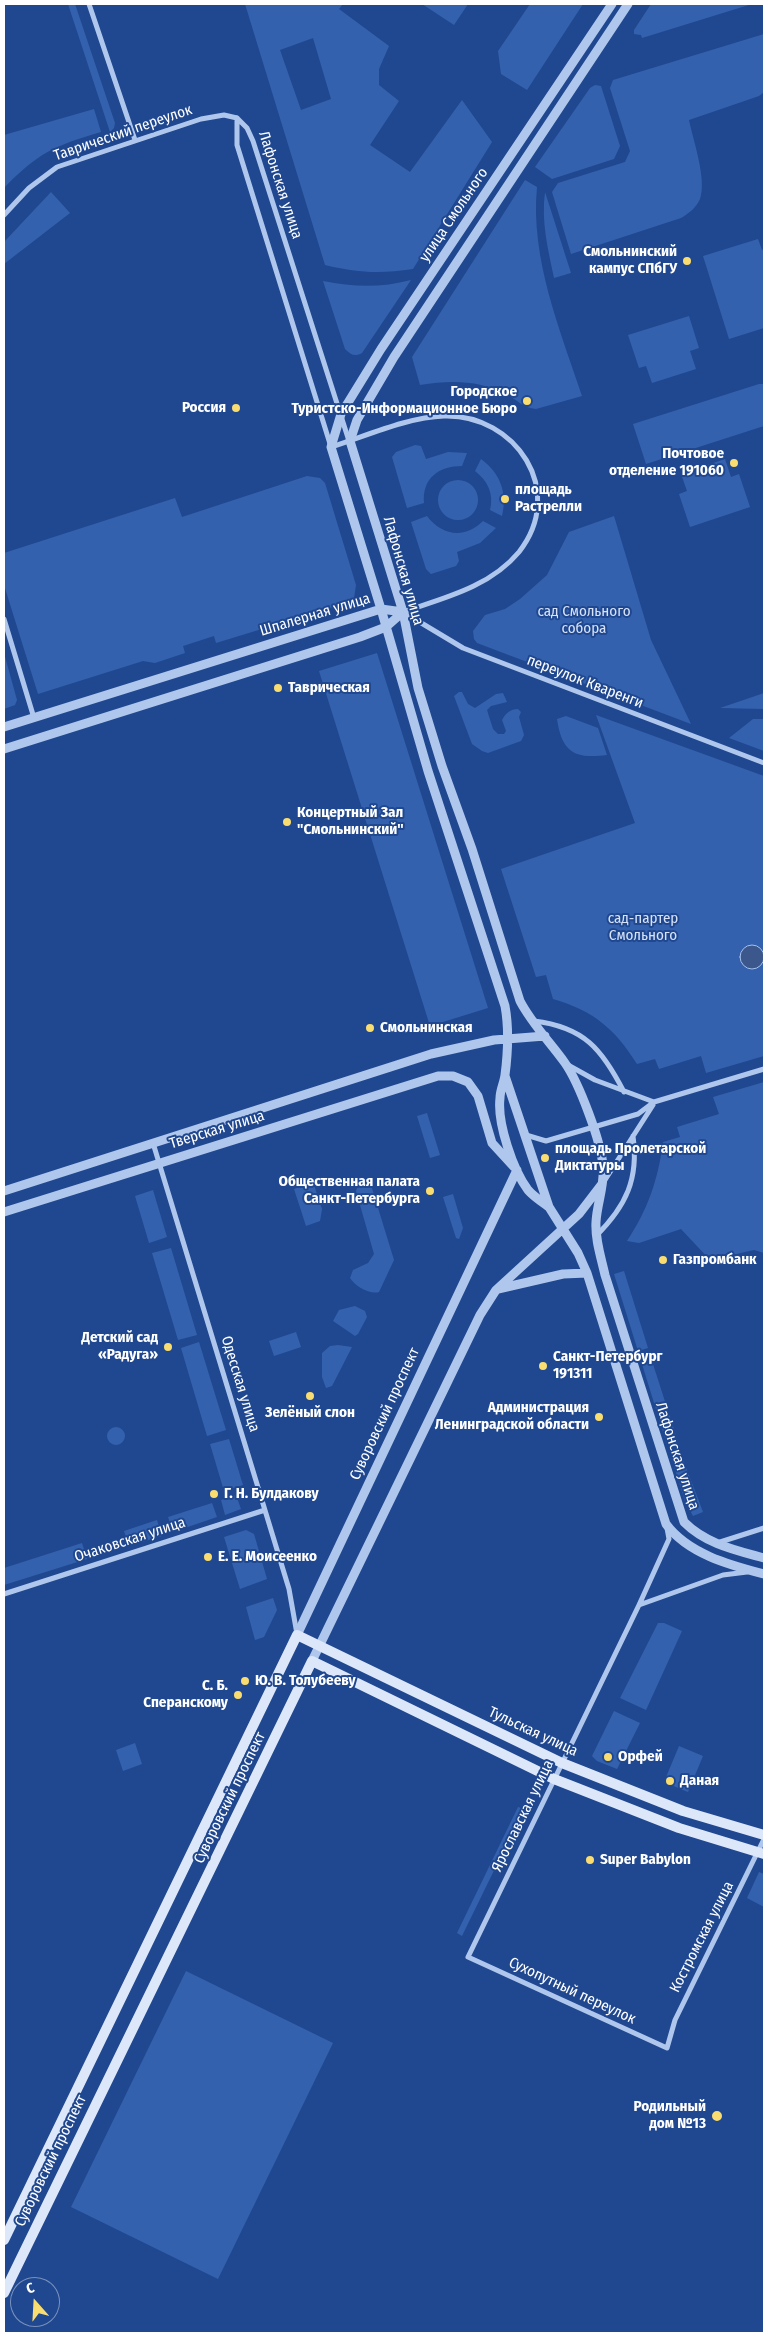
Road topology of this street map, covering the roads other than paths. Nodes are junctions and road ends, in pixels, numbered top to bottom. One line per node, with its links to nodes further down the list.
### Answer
1 (89, 4): 5 (street)
2 (612, 4): 7 (street, улица Смольного)
3 (628, 4): 8 (street, улица Смольного)
4 (237, 118): 5 (street, Таврический переулок); 7 (street, Лафонская улица); 9 (street, Лафонская улица)
5 (135, 140): 6 (street, Таврический переулок)
6 (4, 215)
7 (340, 414): 8 (street, Лафонская улица); 9 (street, улица Смольного)
8 (350, 441): 9 (street); 11 (street, Лафонская улица); 11 (street)
9 (331, 447): 10 (street, Лафонская улица)
10 (381, 609): 11 (street, Шпалерная улица); 13 (street, Лафонская улица); 14 (street, Шпалерная улица)
11 (403, 612): 13 (street); 17 (street, переулок Кваренги); 18 (street, Лафонская улица)
12 (4, 618): 14 (street)
13 (386, 627): 16 (street); 20 (street, Лафонская улица)
14 (34, 718): 15 (street, Шпалерная улица)
15 (4, 727)
16 (4, 749)
17 (764, 763)
18 (532, 1021): 19 (street); 24 (street)
19 (545, 1036): 20 (street); 21 (street)
20 (507, 1039): 23 (street); 29 (street, Тверская улица)
21 (566, 1064): 24 (street); 26 (street)
22 (764, 1069): 25 (street)
23 (505, 1076): 27 (street); 31 (street)
24 (624, 1092): 25 (street)
25 (654, 1102): 26 (street); 28 (street)
26 (593, 1128): 27 (street); 32 (street)
27 (523, 1133): 34 (street)
28 (633, 1136): 32 (street); 37 (street)
29 (153, 1143): 30 (street, Одесская улица); 33 (street, Тверская улица)
30 (159, 1163): 31 (street, Тверская улица); 35 (street, Тверская улица); 40 (street, Одесская улица)
31 (517, 1170): 34 (street); 50 (street, Суворовский проспект)
32 (604, 1181): 36 (street); 37 (street)
33 (4, 1191)
34 (549, 1207): 36 (street)
35 (4, 1212)
36 (564, 1229): 38 (street); 39 (street)
37 (596, 1237): 43 (street, Лафонская улица)
38 (587, 1273): 39 (street); 41 (street, Лафонская улица)
39 (496, 1290): 51 (street, Суворовский проспект)
40 (265, 1510): 48 (street, Очаковская улица); 50 (street, Одесская улица)
41 (666, 1524): 46 (street, Лафонская улица); 49 (street, Ярославская улица)
42 (764, 1528): 43 (street)
43 (715, 1544): 44 (street, Лафонская улица)
44 (764, 1558)
45 (764, 1569): 46 (street)
46 (754, 1572): 47 (street, Лафонская улица); 49 (street)
47 (764, 1574)
48 (4, 1594)
49 (639, 1605): 53 (street, Ярославская улица)
50 (297, 1635): 51 (main road, Тульская улица); 60 (main road, Суворовский проспект)
51 (319, 1646): 52 (street, Суворовский проспект); 53 (main road, Тульская улица)
52 (312, 1661): 54 (main road); 61 (main road, Суворовский проспект)
53 (562, 1763): 54 (street, Ярославская улица); 55 (main road, Тульская улица)
54 (554, 1780): 57 (main road); 58 (street, Ярославская улица)
55 (764, 1835)
56 (764, 1839): 57 (street, Костромская улица)
57 (761, 1853): 59 (street, Костромская улица)
58 (468, 1957): 59 (street, Сухопутный переулок)
59 (667, 2048)
60 (4, 2240)
61 (4, 2293)

